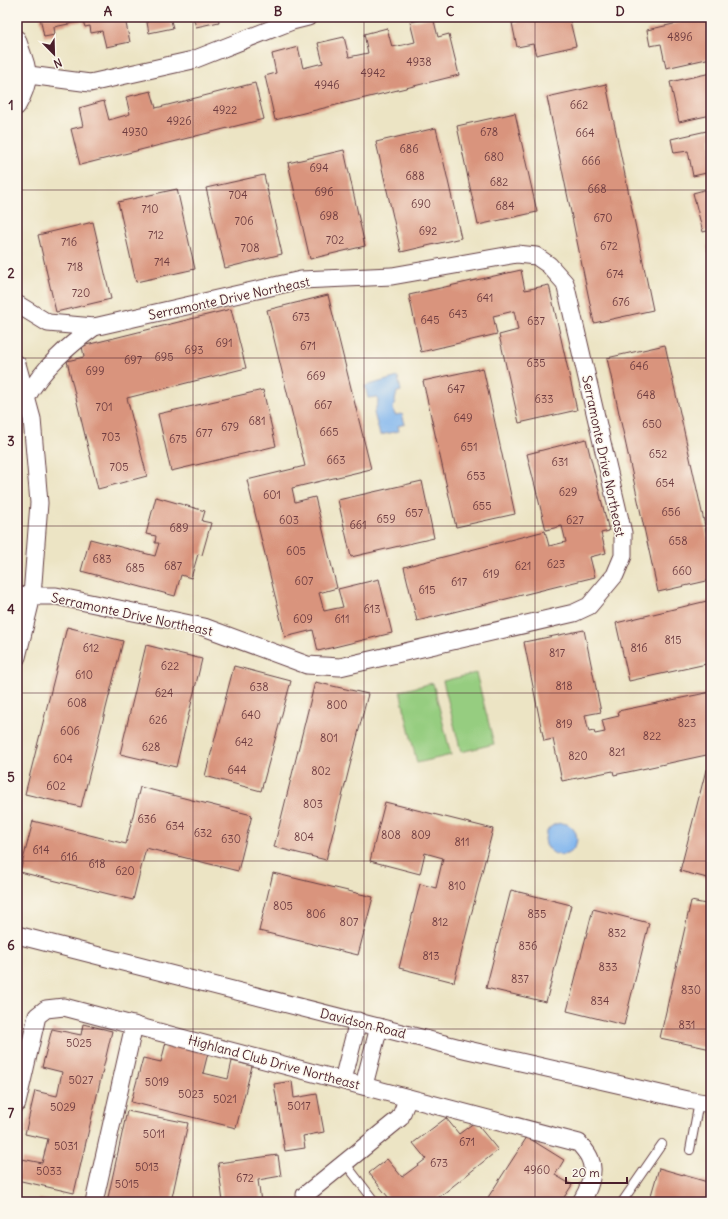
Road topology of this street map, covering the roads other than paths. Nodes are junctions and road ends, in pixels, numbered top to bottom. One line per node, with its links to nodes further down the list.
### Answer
1 (308, 17): 3 (street)
2 (17, 39): 3 (street)
3 (29, 75): 4 (street)
4 (17, 106)
5 (17, 304): 6 (street, Serramonte Drive Northeast)
6 (94, 327): 8 (street, Serramonte Drive Northeast); 9 (street, Serramonte Drive Northeast)
7 (17, 364): 8 (street)
8 (26, 398): 9 (street)
9 (24, 596): 10 (street)
10 (17, 657)
11 (17, 935): 12 (street, Davidson Road)
12 (358, 1021): 14 (street, Davidson Road); 15 (street)
13 (134, 1025): 15 (street, Highland Club Drive Northeast); 18 (street, Highland Club Drive Northeast); 23 (street)
14 (379, 1026): 16 (street); 19 (street, Davidson Road)
15 (342, 1080): 16 (street, Highland Club Drive Northeast)
16 (364, 1085): 17 (street, Highland Club Drive Northeast)
17 (408, 1098): 22 (street); 26 (street, Highland Club Drive Northeast)
18 (17, 1103)
19 (705, 1103): 21 (lane)
20 (662, 1144): 27 (lane)
21 (690, 1150)
22 (345, 1164): 24 (street); 25 (lane)
23 (94, 1202)
24 (305, 1202)
25 (375, 1202)
26 (581, 1202)
27 (622, 1202)

